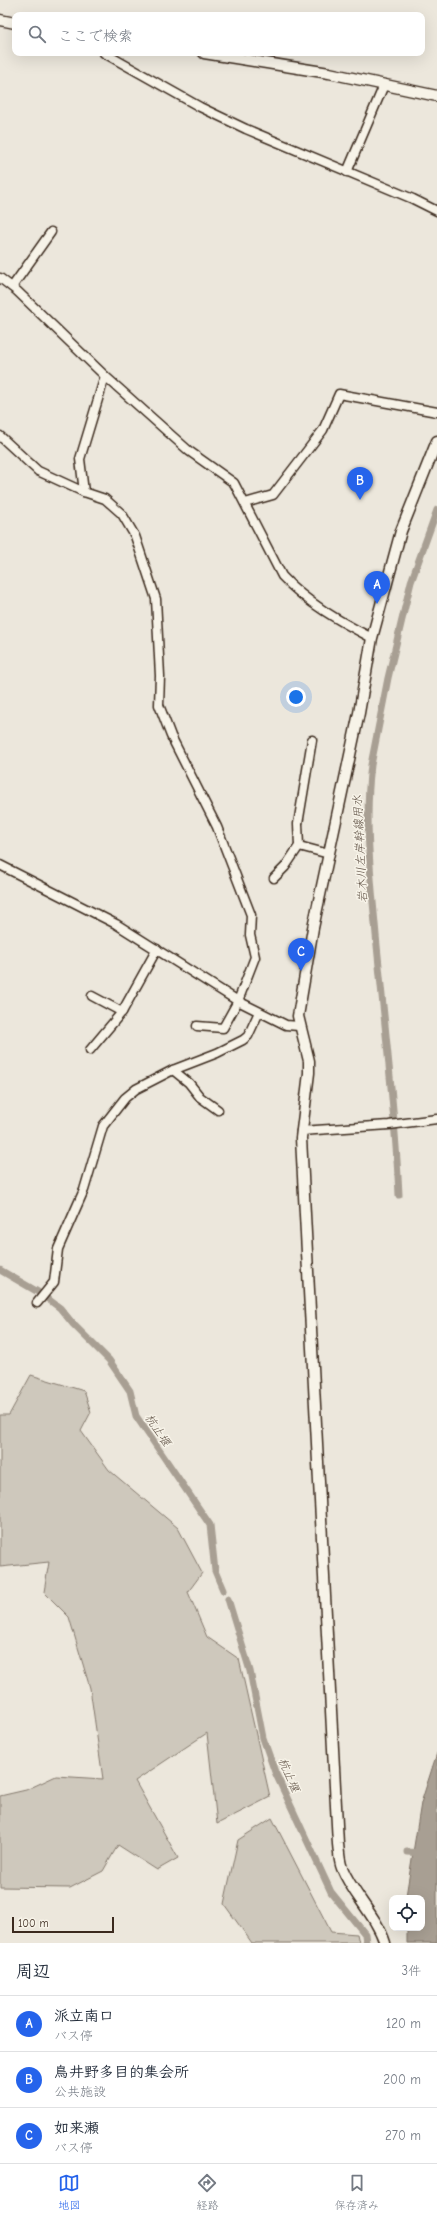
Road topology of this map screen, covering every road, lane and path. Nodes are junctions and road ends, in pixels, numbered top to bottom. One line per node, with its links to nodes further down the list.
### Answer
1 (0, 20): 2 (street)
2 (12, 22)
3 (109, 56): 7 (street)
4 (223, 56): 5 (street)
5 (384, 84): 6 (street); 7 (street)
6 (437, 96)
7 (347, 172): 8 (street)
8 (437, 211)
9 (51, 232): 11 (street)
10 (0, 278): 11 (street)
11 (12, 287): 12 (street)
12 (105, 376): 16 (street); 17 (street)
13 (437, 412): 17 (street)
14 (0, 436): 16 (street)
15 (437, 441): 18 (street)
16 (84, 492): 26 (street)
17 (245, 503): 18 (street)
18 (372, 638): 21 (street)
19 (312, 740): 20 (street)
20 (299, 846): 21 (street); 23 (street)
21 (329, 854): 30 (street)
22 (0, 866): 24 (street)
23 (274, 878)
24 (157, 949): 26 (street); 27 (street)
25 (92, 996): 27 (street)
26 (238, 1001): 28 (street); 29 (street)
27 (122, 1012): 31 (street)
28 (259, 1012): 30 (street); 32 (street)
29 (198, 1026)
30 (299, 1026): 35 (street)
31 (90, 1050)
32 (173, 1070): 33 (street); 36 (street)
33 (218, 1110)
34 (437, 1119): 35 (street)
35 (301, 1131): 37 (street)
36 (37, 1303)
37 (385, 1943)

